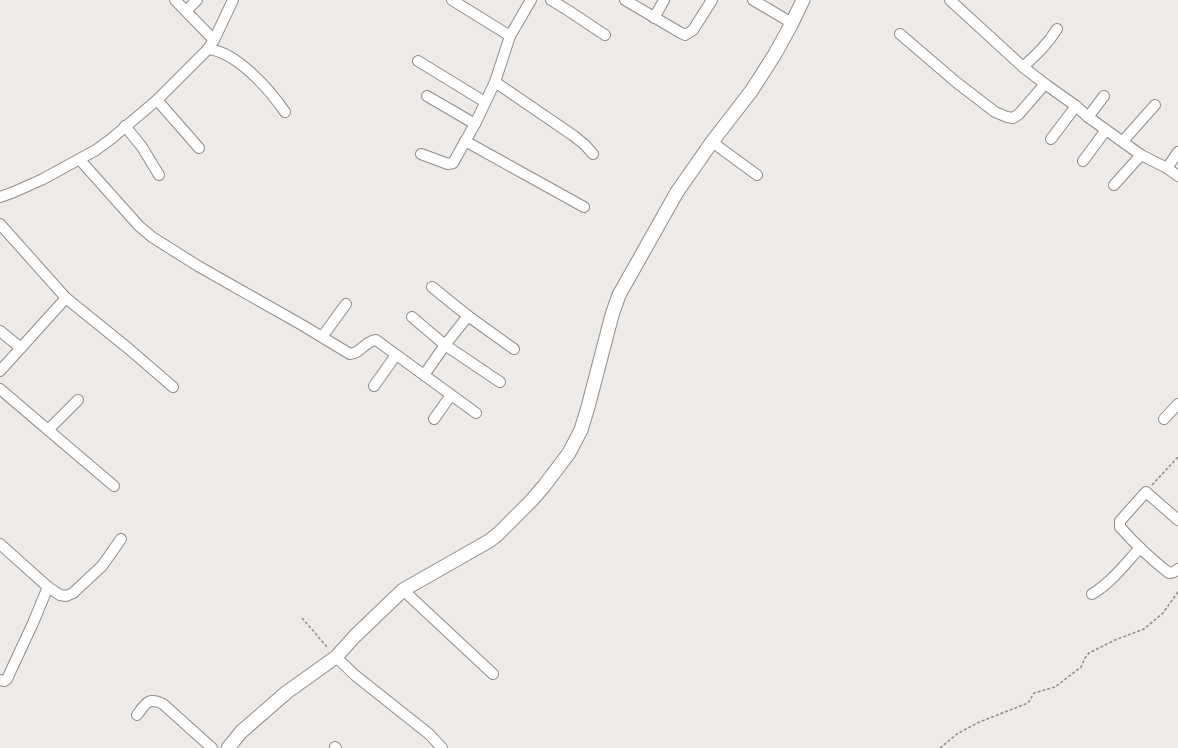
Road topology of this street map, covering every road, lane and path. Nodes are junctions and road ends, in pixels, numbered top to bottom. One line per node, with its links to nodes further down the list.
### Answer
1 (175, 0): 13 (street)
2 (197, 0): 13 (street)
3 (233, 0): 20 (street)
4 (452, 0): 19 (street)
5 (531, 0): 19 (street)
6 (551, 0): 18 (street)
7 (626, 0): 14 (street)
8 (664, 0): 14 (street)
9 (712, 0): 14 (street)
10 (753, 0): 15 (street)
11 (803, 0): 15 (street)
12 (950, 0): 23 (street)
13 (186, 11): 20 (street)
14 (654, 18)
15 (792, 23): 40 (street)
16 (1057, 29): 23 (street)
17 (900, 34): 25 (street)
18 (604, 35)
19 (510, 36): 24 (street)
20 (214, 40): 21 (street)
21 (208, 49): 28 (street); 32 (street)
22 (418, 61): 29 (street)
23 (1023, 67): 25 (street)
24 (495, 82): 29 (street); 44 (street)
25 (1045, 84): 31 (street)
26 (427, 96): 34 (street)
27 (1104, 96): 33 (street)
28 (157, 100): 35 (street); 41 (street)
29 (485, 102): 34 (street)
30 (1155, 105): 39 (street)
31 (1076, 106): 33 (street); 37 (street)
32 (285, 112)
33 (1088, 117): 36 (street)
34 (475, 124): 38 (street)
35 (125, 126): 46 (street); 49 (street)
36 (1106, 130): 39 (street); 47 (street)
37 (1051, 139)
38 (465, 141): 43 (street); 54 (street)
39 (1123, 141): 45 (street)
40 (712, 142): 50 (street); 89 (street)
41 (199, 148)
42 (1178, 152): 48 (street)
43 (422, 154)
44 (593, 154)
45 (1141, 155): 48 (street); 52 (street)
46 (80, 160): 53 (street); 62 (street)
47 (1083, 161)
48 (1167, 168): 51 (street)
49 (159, 175)
50 (757, 175)
51 (1178, 176)
52 (1114, 185)
53 (0, 196)
54 (584, 207)
55 (0, 224): 57 (street)
56 (432, 287): 59 (street)
57 (66, 298): 64 (street); 71 (street)
58 (346, 304): 62 (street)
59 (468, 316): 63 (street); 65 (street)
60 (412, 317): 63 (street)
61 (0, 331): 64 (street)
62 (322, 337): 66 (street)
63 (445, 345): 68 (street); 69 (street)
64 (21, 348): 67 (street)
65 (514, 349)
66 (396, 355): 68 (street); 70 (street)
67 (0, 371)
68 (424, 375): 73 (street)
69 (500, 382)
70 (374, 386)
71 (173, 387)
72 (0, 389): 79 (street)
73 (451, 395): 76 (street); 77 (street)
74 (78, 400): 79 (street)
75 (1178, 404): 78 (street)
76 (476, 413)
77 (434, 419)
78 (1164, 419)
79 (48, 430): 81 (street)
80 (1178, 457): 82 (path)
81 (114, 486)
82 (1146, 492): 83 (street); 86 (street)
83 (1178, 520)
84 (121, 539): 88 (street)
85 (0, 544): 88 (street)
86 (1140, 548): 87 (street); 91 (street)
87 (1178, 569)
88 (48, 587): 95 (street)
89 (403, 590): 93 (street); 94 (street)
90 (1178, 592): 100 (path)
91 (1092, 594)
92 (302, 618): 93 (path)
93 (336, 657): 98 (street); 99 (street)
94 (493, 674)
95 (0, 680)
96 (137, 715): 97 (street)
97 (212, 748)
98 (228, 748)
99 (442, 748)
100 (940, 748)

